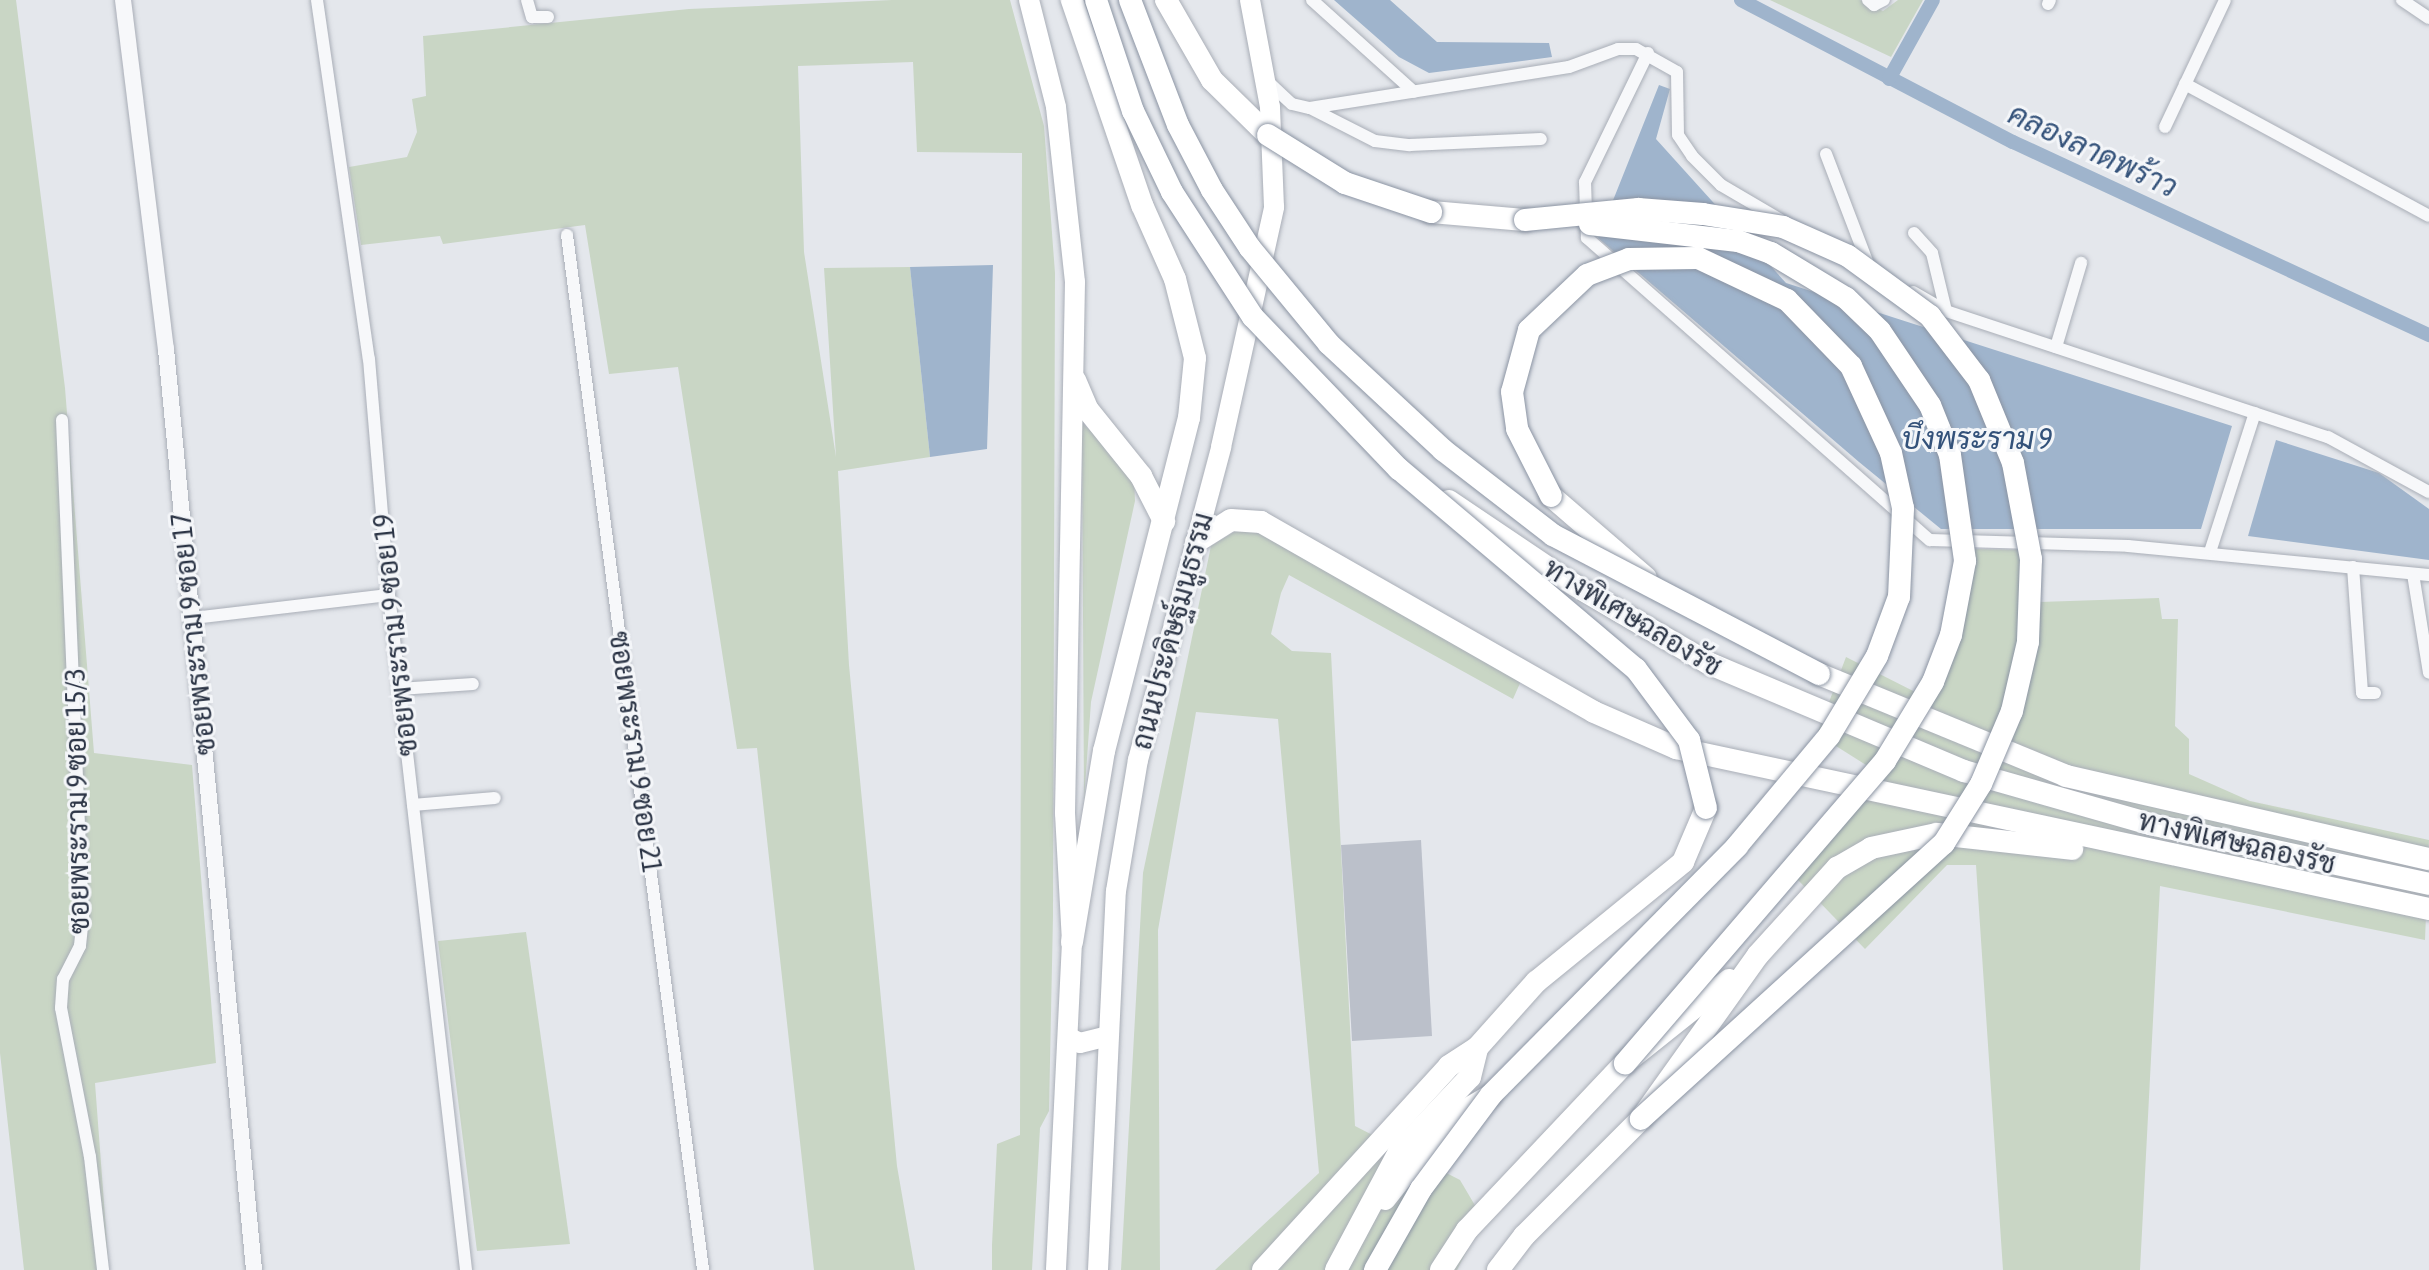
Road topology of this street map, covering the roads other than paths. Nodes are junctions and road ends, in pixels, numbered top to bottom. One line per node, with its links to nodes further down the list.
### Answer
1 (123, 0): 44 (street, ซอยพระราม 9 ซอย 17)
2 (317, 0): 43 (street, ซอยพระราม 9 ซอย 19)
3 (527, 0): 13 (street)
4 (1029, 0): 31 (main road)
5 (1072, 0): 36 (highway)
6 (1096, 0): 34 (highway, ทางพิเศษฉลองรัช, bridge)
7 (1130, 0): 42 (highway, ทางพิเศษฉลองรัช, bridge)
8 (1166, 0): 24 (highway, bridge)
9 (1250, 0): 16 (main road, ถนนประดิษฐ์มนูธรรม)
10 (1312, 0): 18 (street)
11 (2225, 0): 17 (street)
12 (2402, 0): 14 (street)
13 (548, 17)
14 (2429, 18)
15 (1648, 53): 18 (street); 28 (street); 38 (street)
16 (1266, 80): 19 (street); 37 (main road, ถนนประดิษฐ์มนูธรรม)
17 (2185, 84): 20 (street); 23 (street)
18 (1414, 92): 19 (street)
19 (1310, 108): 21 (street)
20 (2165, 127)
21 (1541, 139)
22 (1826, 154): 28 (street)
23 (2429, 216)
24 (1525, 220): 60 (highway, bridge); 62 (highway, bridge)
25 (1914, 233): 29 (street)
26 (567, 235): 67 (street, ซอยพระราม 9 ซอย 21)
27 (2081, 263): 30 (street)
28 (1868, 264): 29 (street)
29 (1946, 311): 30 (street)
30 (2056, 347): 32 (street)
31 (1075, 380): 36 (highway); 55 (main road)
32 (2255, 413): 35 (street); 38 (street)
33 (62, 420): 64 (street, ซอยพระราม 9 ซอย 15/3)
34 (1399, 469): 53 (highway, ทางพิเศษฉลองรัช, bridge); 59 (highway, bridge)
35 (2429, 492)
36 (1164, 521): 55 (highway)
37 (1196, 542): 51 (highway, bridge); 57 (main road, ถนนประดิษฐ์มนูธรรม)
38 (2210, 552): 39 (street)
39 (2353, 567): 40 (street); 48 (street)
40 (2413, 574): 41 (street); 45 (street)
41 (2429, 575)
42 (1646, 578): 52 (highway, ทางพิเศษฉลองรัช, bridge); 61 (highway, bridge)
43 (389, 595): 44 (street); 47 (street, ซอยพระราม 9 ซอย 19)
44 (193, 618): 65 (street, ซอยพระราม 9 ซอย 17)
45 (2429, 673)
46 (473, 684): 47 (street)
47 (399, 689): 50 (street, ซอยพระราม 9 ซอย 19)
48 (2375, 693)
49 (495, 798): 50 (street)
50 (413, 805): 66 (street, ซอยพระราม 9 ซอย 19)
51 (2169, 858): 54 (highway); 56 (highway)
52 (2429, 859)
53 (2429, 884)
54 (2429, 909)
55 (1072, 942): 58 (main road)
56 (1758, 955): 60 (highway, bridge); 62 (highway, bridge)
57 (1108, 1036): 58 (main road); 69 (main road, ถนนประดิษฐ์มนูธรรม)
58 (1068, 1037): 68 (main road)
59 (1477, 1048): 63 (highway); 70 (highway)
60 (1625, 1063): 72 (highway)
61 (1491, 1095): 63 (highway); 71 (highway, bridge)
62 (1641, 1119): 73 (highway)
63 (1341, 1260)
64 (103, 1270)
65 (254, 1270)
66 (466, 1270)
67 (703, 1270)
68 (1056, 1270)
69 (1098, 1270)
70 (1263, 1270)
71 (1375, 1270)
72 (1441, 1270)
73 (1498, 1270)

